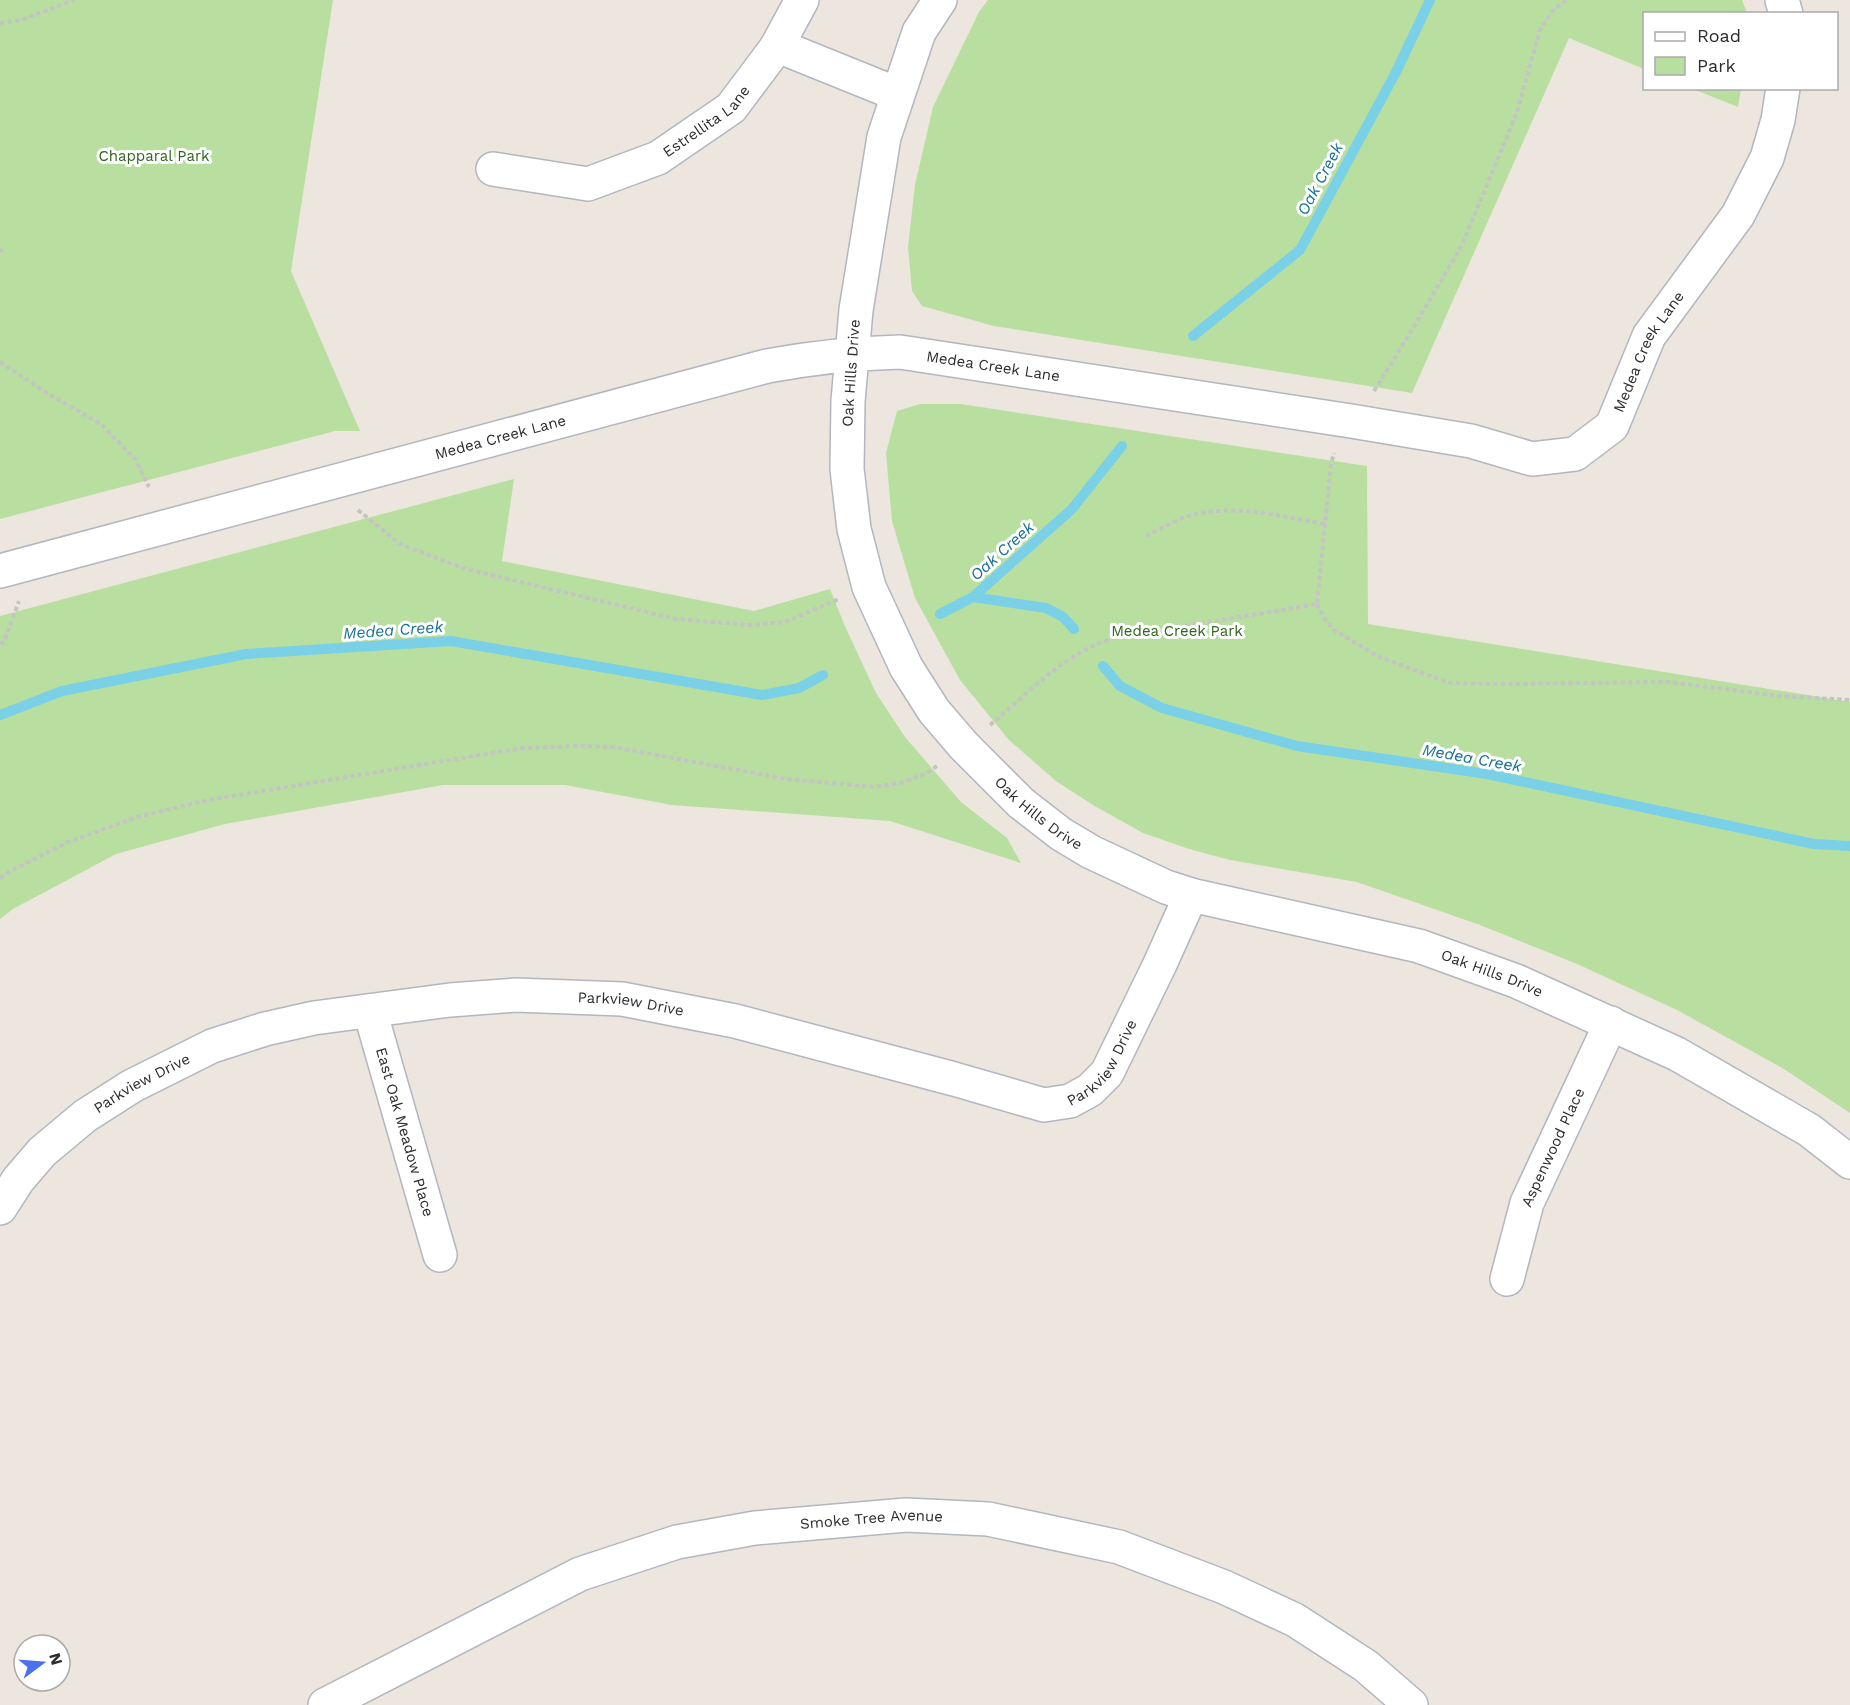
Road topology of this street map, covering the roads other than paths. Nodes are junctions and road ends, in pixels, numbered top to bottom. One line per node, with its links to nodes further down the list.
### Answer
1 (802, 0): 3 (street, Estrellita Lane)
2 (940, 0): 5 (street, Oak Hills Drive)
3 (776, 48): 5 (street); 6 (street, Estrellita Lane)
4 (1783, 90): 7 (street, Medea Creek Lane)
5 (897, 94): 7 (street, Oak Hills Drive)
6 (493, 169)
7 (851, 354): 8 (street, Medea Creek Lane); 9 (street, Oak Hills Drive)
8 (4, 570)
9 (1191, 895): 10 (street, Parkview Drive); 11 (street, Oak Hills Drive)
10 (370, 1011): 13 (street, Parkview Drive); 14 (street, East Oak Meadow Place)
11 (1611, 1023): 12 (street, Oak Hills Drive); 15 (street, Aspenwood Place)
12 (1850, 1162)
13 (0, 1208)
14 (440, 1255)
15 (1506, 1279)
16 (325, 1705): 17 (street, Smoke Tree Avenue)
17 (1411, 1705)

